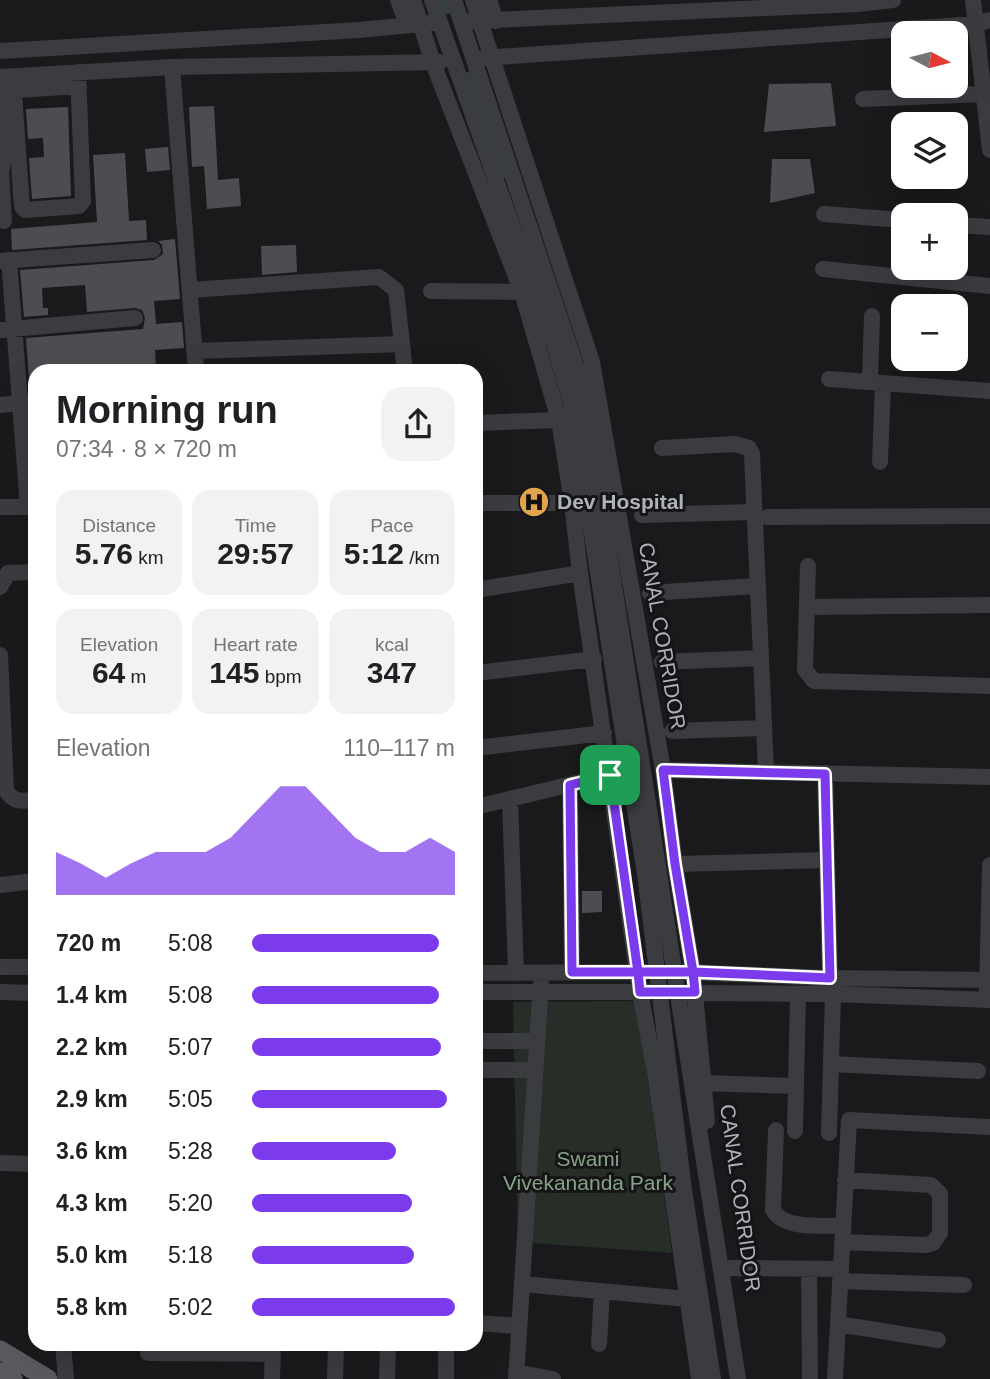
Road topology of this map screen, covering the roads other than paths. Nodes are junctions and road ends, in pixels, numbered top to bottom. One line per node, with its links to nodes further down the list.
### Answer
1 (398, 0): 13 (street)
2 (413, 0): 13 (street)
3 (432, 0): 10 (street)
4 (454, 0): 11 (street)
5 (473, 0): 9 (street, CANAL CORRIDOR)
6 (489, 0): 9 (street)
7 (893, 0): 9 (street)
8 (973, 0): 12 (street)
9 (488, 21): 11 (street); 15 (street, CANAL CORRIDOR)
10 (439, 22): 11 (street); 13 (street); 17 (street)
11 (461, 22): 16 (street)
12 (983, 22): 15 (street); 22 (street)
13 (414, 24): 14 (street); 18 (street)
14 (0, 51)
15 (491, 56): 16 (street); 80 (street, CANAL CORRIDOR)
16 (472, 59): 17 (street); 101 (street)
17 (452, 62): 18 (street); 100 (street)
18 (433, 63): 19 (street); 36 (street)
19 (172, 67): 21 (street); 34 (street)
20 (1, 77): 21 (street); 27 (street)
21 (78, 79): 21 (street)
22 (984, 94): 23 (street); 24 (street)
23 (863, 99)
24 (990, 150)
25 (824, 214): 26 (street)
26 (891, 219)
27 (4, 221)
28 (968, 226): 29 (street)
29 (990, 227)
30 (153, 250): 31 (street)
31 (5, 260): 39 (street)
32 (823, 269): 33 (street)
33 (990, 286)
34 (190, 289): 40 (street); 41 (street)
35 (431, 291): 36 (street)
36 (522, 292): 49 (street)
37 (872, 316): 45 (street)
38 (135, 318): 39 (street)
39 (7, 330): 47 (street)
40 (402, 344): 41 (street); 43 (street)
41 (194, 351): 42 (street)
42 (195, 364)
43 (404, 364)
44 (829, 379): 45 (street)
45 (876, 382): 46 (street); 53 (street)
46 (990, 391)
47 (27, 403): 48 (street); 51 (street)
48 (0, 405)
49 (559, 420): 50 (street); 55 (street)
50 (483, 423)
51 (28, 424)
52 (662, 448): 58 (street)
53 (880, 462)
54 (483, 503): 55 (street)
55 (572, 503): 63 (street)
56 (28, 507): 57 (street)
57 (0, 508)
58 (761, 514): 59 (street); 60 (street); 64 (street)
59 (642, 515)
60 (990, 516)
61 (808, 566): 69 (street)
62 (28, 572): 65 (street)
63 (580, 573): 66 (street); 72 (street)
64 (756, 586): 67 (street); 71 (street)
65 (0, 587)
66 (483, 589)
67 (650, 593)
68 (990, 605): 69 (street)
69 (807, 607): 75 (street)
70 (0, 655): 87 (street)
71 (761, 658): 73 (street); 76 (street)
72 (594, 659): 74 (street); 78 (street)
73 (662, 663)
74 (483, 672)
75 (990, 686)
76 (764, 728): 77 (street); 81 (street)
77 (672, 731)
78 (604, 733): 79 (street); 83 (street)
79 (483, 747)
80 (663, 770): 81 (street); 90 (street, CANAL CORRIDOR)
81 (766, 771): 82 (street)
82 (825, 774): 84 (street); 89 (street)
83 (610, 775): 85 (street); 99 (street)
84 (990, 777)
85 (570, 785): 86 (street); 98 (street)
86 (510, 799): 88 (street); 104 (street)
87 (28, 801)
88 (483, 805)
89 (827, 860): 90 (street); 106 (street)
90 (675, 864): 102 (street, CANAL CORRIDOR)
91 (990, 864): 94 (street)
92 (28, 882): 93 (street)
93 (0, 885)
94 (989, 903): 105 (street)
95 (0, 967): 96 (street)
96 (28, 967)
97 (541, 972): 98 (street); 104 (street); 113 (street)
98 (572, 972): 99 (street)
99 (638, 972): 100 (street); 109 (street)
100 (656, 972): 101 (street); 110 (street)
101 (673, 972): 102 (street); 114 (street)
102 (693, 972): 106 (street); 111 (street, CANAL CORRIDOR)
103 (483, 973): 104 (street)
104 (516, 973)
105 (988, 980): 106 (street); 116 (street)
106 (832, 986): 115 (street); 116 (street); 119 (street)
107 (0, 992): 112 (street)
108 (483, 992): 113 (street)
109 (640, 992): 110 (street); 113 (street); 139 (street)
110 (658, 992): 114 (street); 164 (street)
111 (695, 992): 114 (street); 115 (street); 123 (street, CANAL CORRIDOR)
112 (28, 993)
113 (540, 993): 118 (street)
114 (677, 994): 165 (street)
115 (798, 994): 124 (street)
116 (988, 1000)
117 (483, 1041): 118 (street)
118 (537, 1041): 121 (street)
119 (831, 1064): 122 (street); 128 (street)
120 (483, 1070): 121 (street)
121 (535, 1070): 136 (street)
122 (978, 1071)
123 (703, 1083): 124 (street); 133 (street, CANAL CORRIDOR)
124 (796, 1086): 127 (street)
125 (990, 1127): 131 (street)
126 (776, 1130): 132 (street)
127 (795, 1132)
128 (829, 1133)
129 (0, 1163): 130 (street)
130 (28, 1164)
131 (845, 1180): 132 (street); 132 (street)
132 (842, 1234): 135 (street)
133 (729, 1268): 134 (street); 166 (street, CANAL CORRIDOR)
134 (809, 1269): 135 (street); 167 (street)
135 (841, 1275): 137 (street); 141 (street)
136 (522, 1284): 138 (street); 142 (street)
137 (964, 1285)
138 (602, 1291): 139 (street); 144 (street)
139 (688, 1299): 163 (street)
140 (483, 1324): 142 (street)
141 (838, 1324): 143 (street); 168 (street)
142 (519, 1326): 154 (street)
143 (938, 1339)
144 (599, 1344)
145 (0, 1350): 156 (main road)
146 (64, 1351): 157 (street)
147 (210, 1351): 152 (street)
148 (272, 1351): 158 (street)
149 (336, 1351): 159 (street)
150 (388, 1351): 160 (street)
151 (446, 1351): 161 (street)
152 (148, 1353)
153 (0, 1372): 155 (main road)
154 (516, 1376): 162 (street)
155 (13, 1379)
156 (48, 1379)
157 (66, 1379)
158 (272, 1379)
159 (335, 1379)
160 (387, 1379)
161 (446, 1379)
162 (552, 1379)
163 (699, 1379)
164 (713, 1379)
165 (738, 1379)
166 (745, 1379)
167 (810, 1379)
168 (835, 1379)

